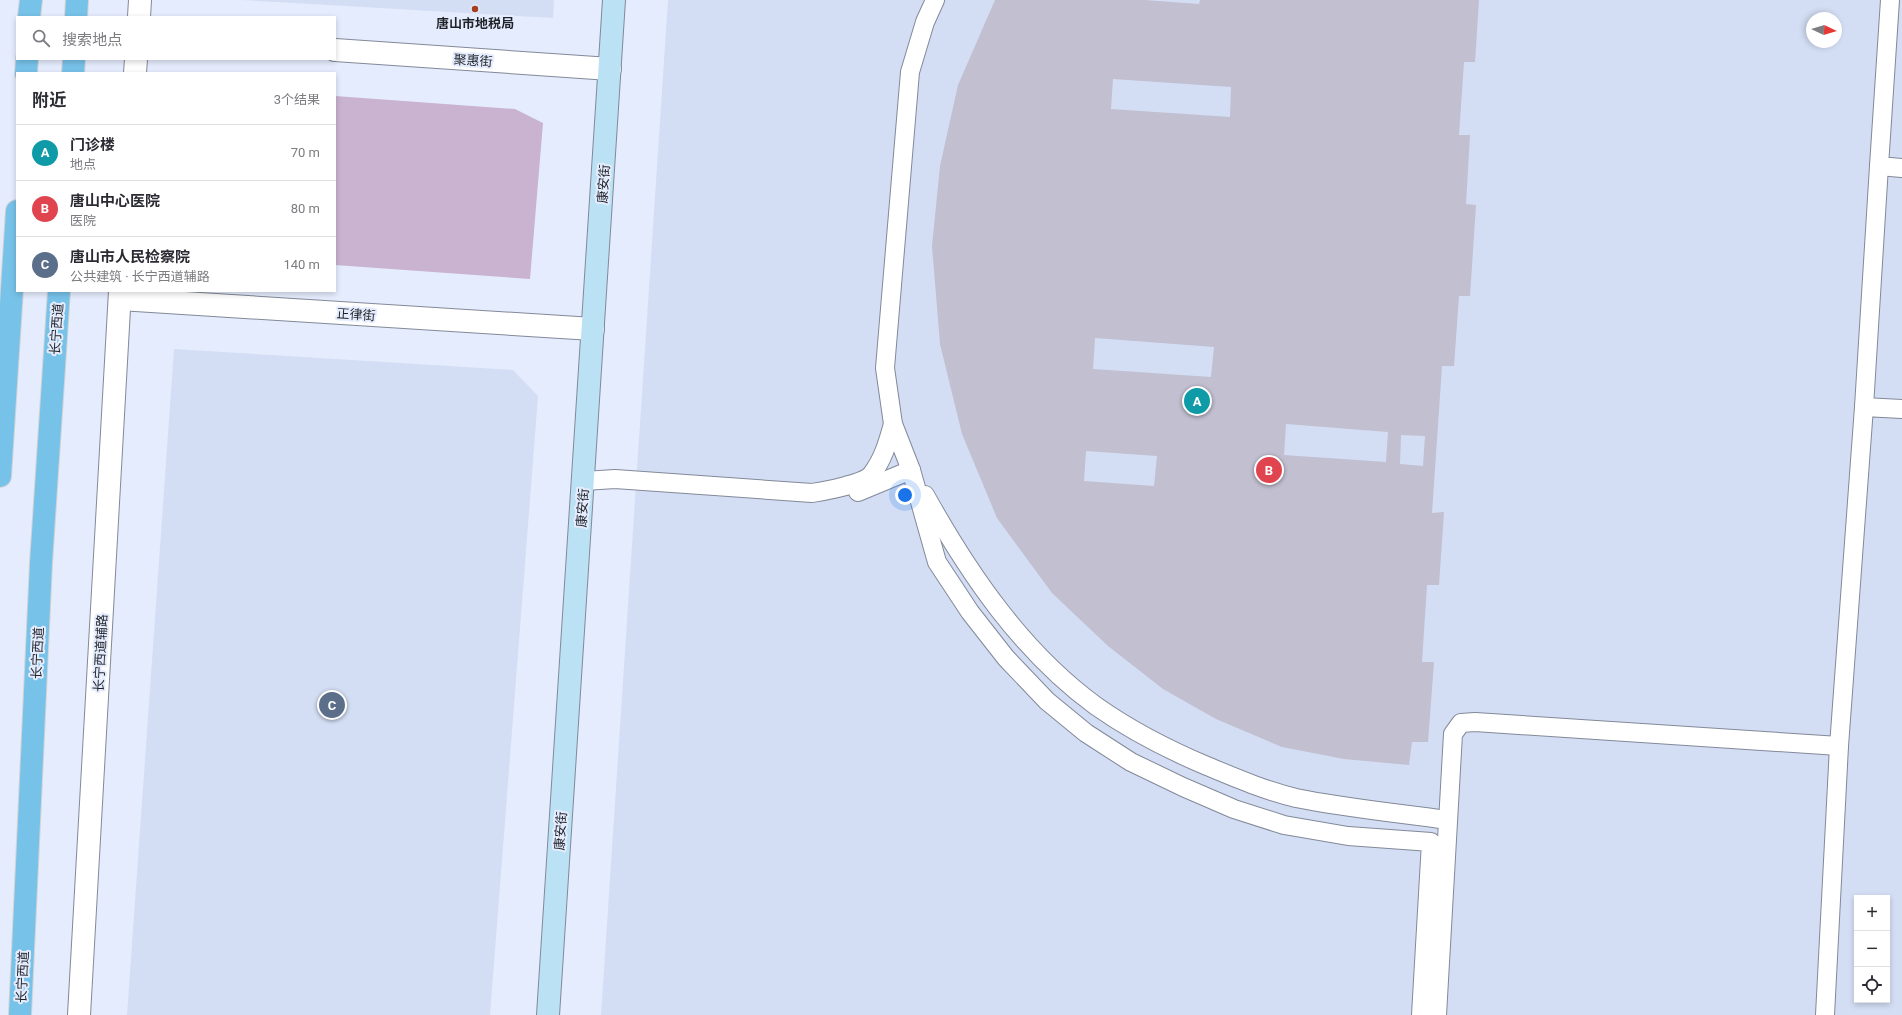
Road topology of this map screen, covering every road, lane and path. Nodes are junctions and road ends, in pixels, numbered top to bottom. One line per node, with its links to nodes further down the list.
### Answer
1 (30, 0): 8 (main road)
2 (77, 0): 9 (main road)
3 (140, 0): 10 (street)
4 (614, 0): 16 (street, 康安街)
5 (921, 0): 11 (lane)
6 (935, 0): 11 (lane)
7 (1890, 0): 20 (lane)
8 (29, 16)
9 (76, 16)
10 (139, 16)
11 (925, 22): 28 (lane)
12 (336, 50): 16 (street, 聚惠街)
13 (27, 60): 17 (main road)
14 (74, 60): 18 (main road)
15 (136, 60): 19 (street)
16 (610, 69): 25 (street, 康安街)
17 (26, 72)
18 (73, 72)
19 (135, 72)
20 (1880, 166): 21 (lane); 26 (lane)
21 (1902, 168)
22 (16, 227): 30 (main road)
23 (59, 292): 34 (main road, 长宁西道)
24 (120, 295): 25 (street, 正律街); 35 (street, 长宁西道辅路)
25 (593, 329): 31 (street, 康安街)
26 (1864, 407): 27 (lane); 32 (lane)
27 (1902, 409)
28 (893, 424): 29 (lane); 31 (lane)
29 (911, 470): 31 (lane); 33 (lane); 37 (lane)
30 (0, 476)
31 (584, 481): 36 (street, 康安街)
32 (1839, 746): 33 (lane); 39 (lane)
33 (1447, 820): 38 (lane)
34 (20, 1015)
35 (79, 1015)
36 (548, 1015)
37 (1421, 1015)
38 (1436, 1015)
39 (1825, 1015)

